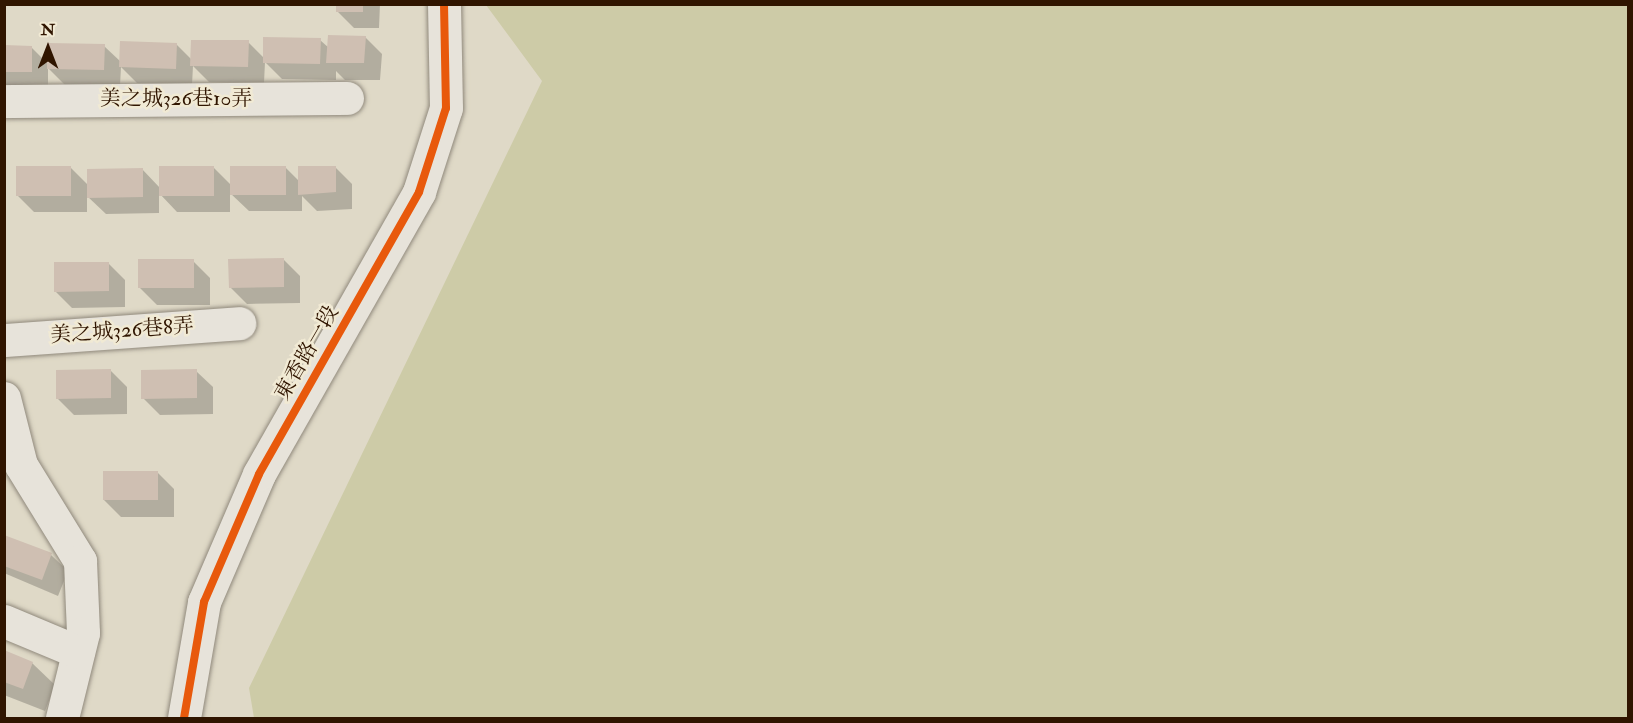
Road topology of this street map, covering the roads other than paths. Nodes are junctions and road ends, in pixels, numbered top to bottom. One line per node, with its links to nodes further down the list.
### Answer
1 (444, 4): 10 (street, 東香路一段)
2 (347, 98): 3 (street, 美之城326巷10弄)
3 (4, 100)
4 (239, 323): 5 (street, 美之城326巷8弄)
5 (4, 340)
6 (4, 398): 8 (street)
7 (4, 621): 8 (street)
8 (78, 652): 9 (street)
9 (62, 718)
10 (184, 718)

